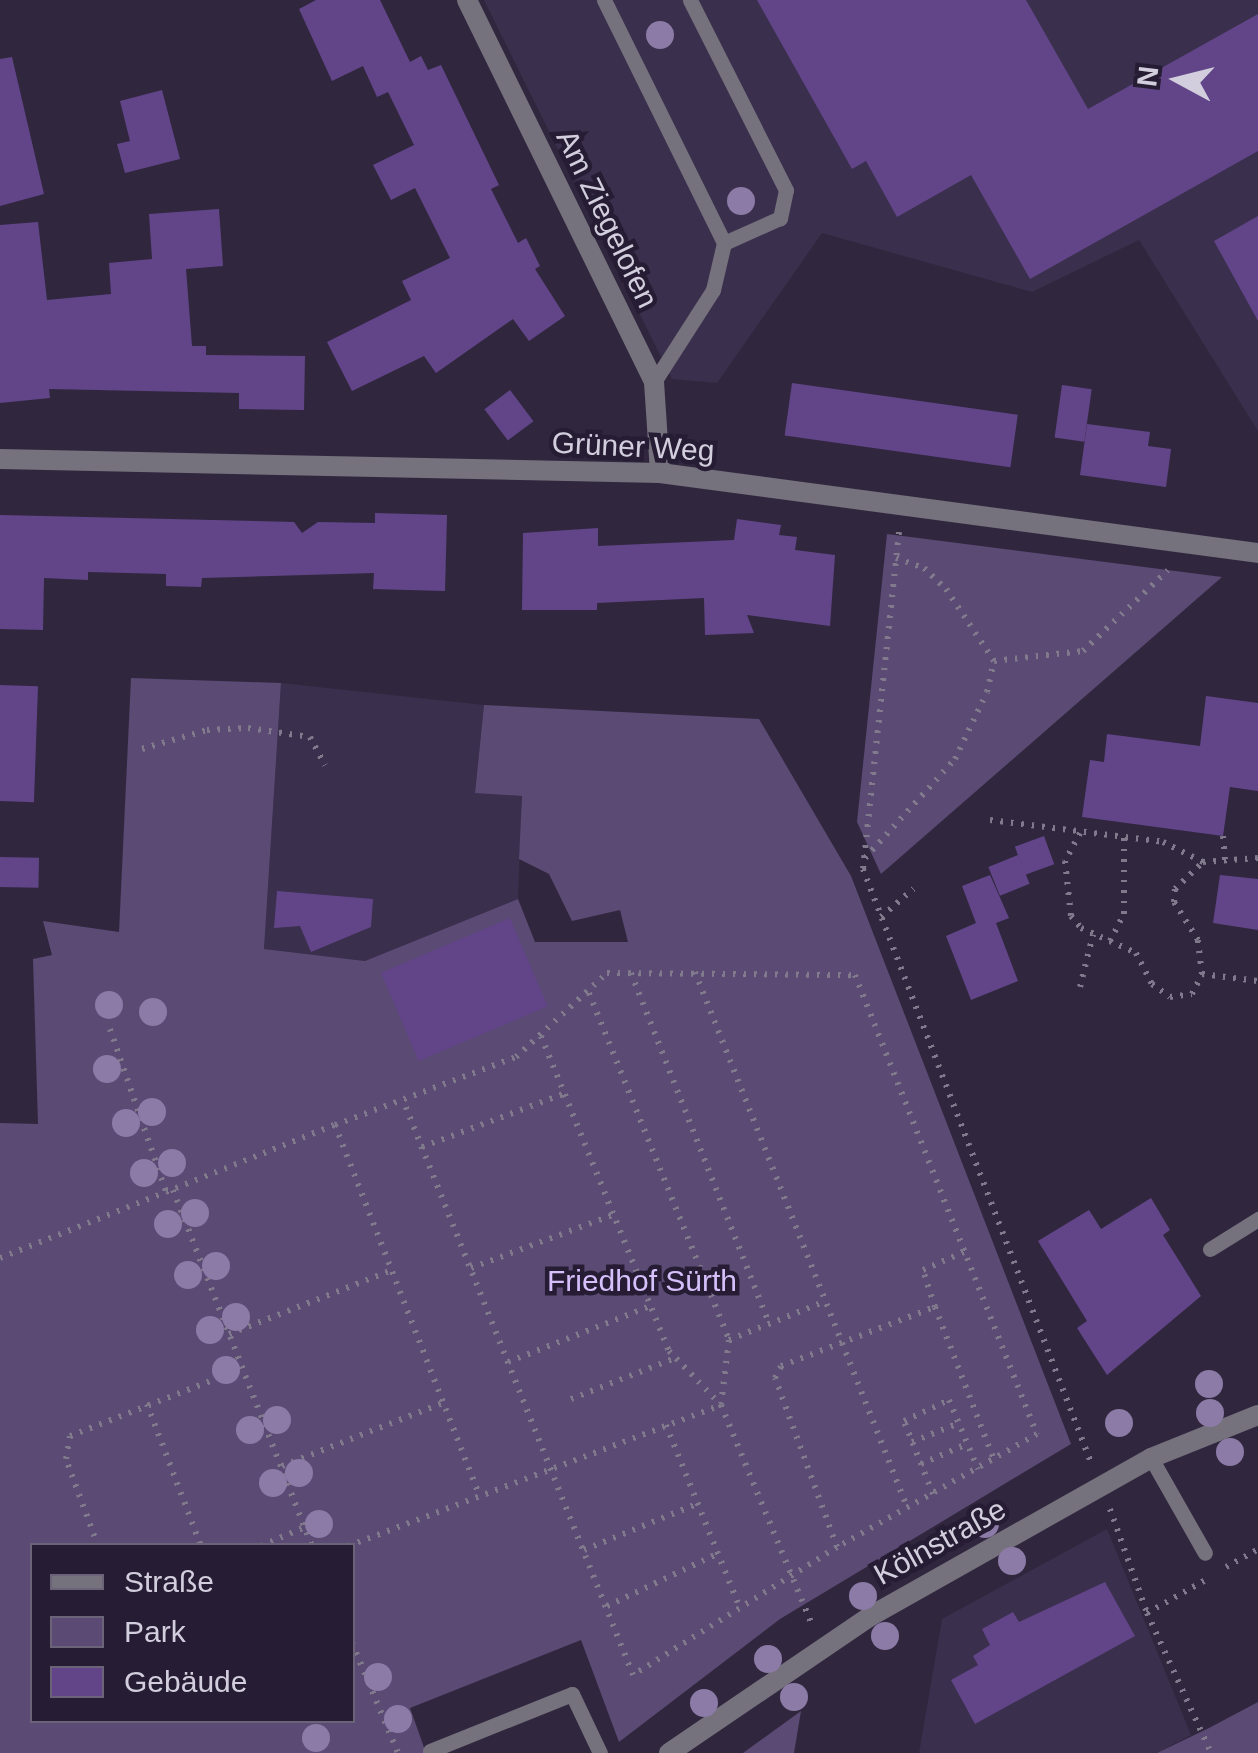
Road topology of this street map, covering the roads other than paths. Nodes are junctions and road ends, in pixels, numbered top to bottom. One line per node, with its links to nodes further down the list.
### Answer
1 (466, 0): 5 (street, Am Ziegelofen)
2 (604, 0): 4 (lane)
3 (690, 0): 4 (lane)
4 (724, 243): 5 (lane)
5 (654, 382): 7 (street, Am Ziegelofen)
6 (0, 459): 7 (street, Grüner Weg)
7 (660, 474): 8 (street, Grüner Weg)
8 (1258, 553)
9 (1258, 1219): 10 (lane)
10 (1210, 1249)
11 (1258, 1416): 12 (street, Kölnstraße)
12 (1151, 1458): 13 (lane); 16 (street, Kölnstraße)
13 (1204, 1553)
14 (430, 1752): 15 (lane)
15 (600, 1753)
16 (668, 1753)

